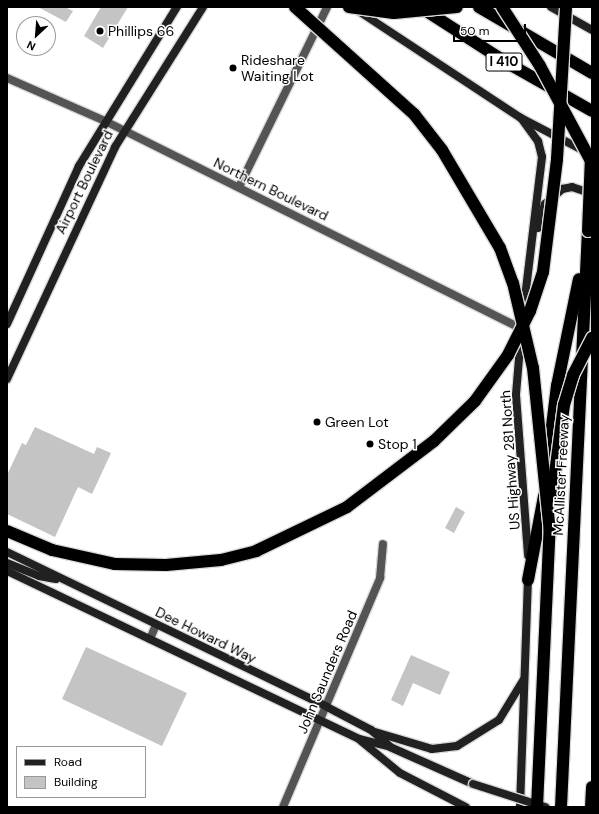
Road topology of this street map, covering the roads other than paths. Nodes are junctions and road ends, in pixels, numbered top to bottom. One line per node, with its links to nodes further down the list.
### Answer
1 (177, 7): 18 (main road, Airport Boulevard)
2 (203, 7): 19 (main road, Airport Boulevard)
3 (295, 7): 32 (highway, bridge)
4 (327, 7): 23 (street)
5 (349, 7): 8 (highway, bridge)
6 (353, 7): 17 (main road)
7 (420, 7): 16 (highway, I 410)
8 (457, 7)
9 (479, 7): 14 (highway, I 410)
10 (502, 7): 22 (highway, bridge)
11 (551, 7): 13 (main road)
12 (566, 7): 31 (highway, bridge)
13 (592, 30)
14 (592, 74)
15 (7, 78): 18 (street, Northern Boulevard)
16 (592, 111)
17 (521, 118): 21 (main road); 26 (main road, US Highway 281 North)
18 (105, 120): 19 (street, Northern Boulevard); 27 (main road, Airport Boulevard)
19 (124, 130): 23 (street, Northern Boulevard); 30 (main road, Airport Boulevard)
20 (592, 145): 25 (highway, McAllister Freeway, bridge)
21 (592, 155)
22 (592, 163)
23 (239, 187): 28 (street, Northern Boulevard)
24 (592, 194): 26 (main road)
25 (587, 236): 38 (highway); 53 (highway, McAllister Freeway)
26 (532, 247): 28 (main road, US Highway 281 North)
27 (7, 324)
28 (521, 328): 38 (main road, US Highway 281 North)
29 (592, 338): 32 (highway, bridge)
30 (7, 379)
31 (7, 531)
32 (550, 533): 51 (highway, bridge)
33 (383, 544): 42 (street, John Saunders Road)
34 (7, 552): 37 (main road, Dee Howard Way)
35 (7, 563): 37 (main road)
36 (7, 570): 40 (main road, Dee Howard Way)
37 (63, 580): 39 (main road, Dee Howard Way)
38 (528, 580): 41 (main road, US Highway 281 North)
39 (156, 625): 40 (street); 42 (main road, Dee Howard Way)
40 (150, 639): 43 (main road, Dee Howard Way)
41 (526, 675): 44 (main road); 50 (main road, US Highway 281 North)
42 (327, 707): 43 (street, John Saunders Road); 44 (main road, Dee Howard Way)
43 (321, 721): 45 (main road, Dee Howard Way); 48 (street, John Saunders Road)
44 (371, 730): 46 (main road, Dee Howard Way)
45 (359, 739): 46 (main road, Dee Howard Way); 49 (main road)
46 (390, 747): 52 (main road, Dee Howard Way, bridge)
47 (592, 787): 54 (highway)
48 (283, 807)
49 (466, 807)
50 (520, 807)
51 (537, 807)
52 (545, 807)
53 (561, 807)
54 (591, 807)

